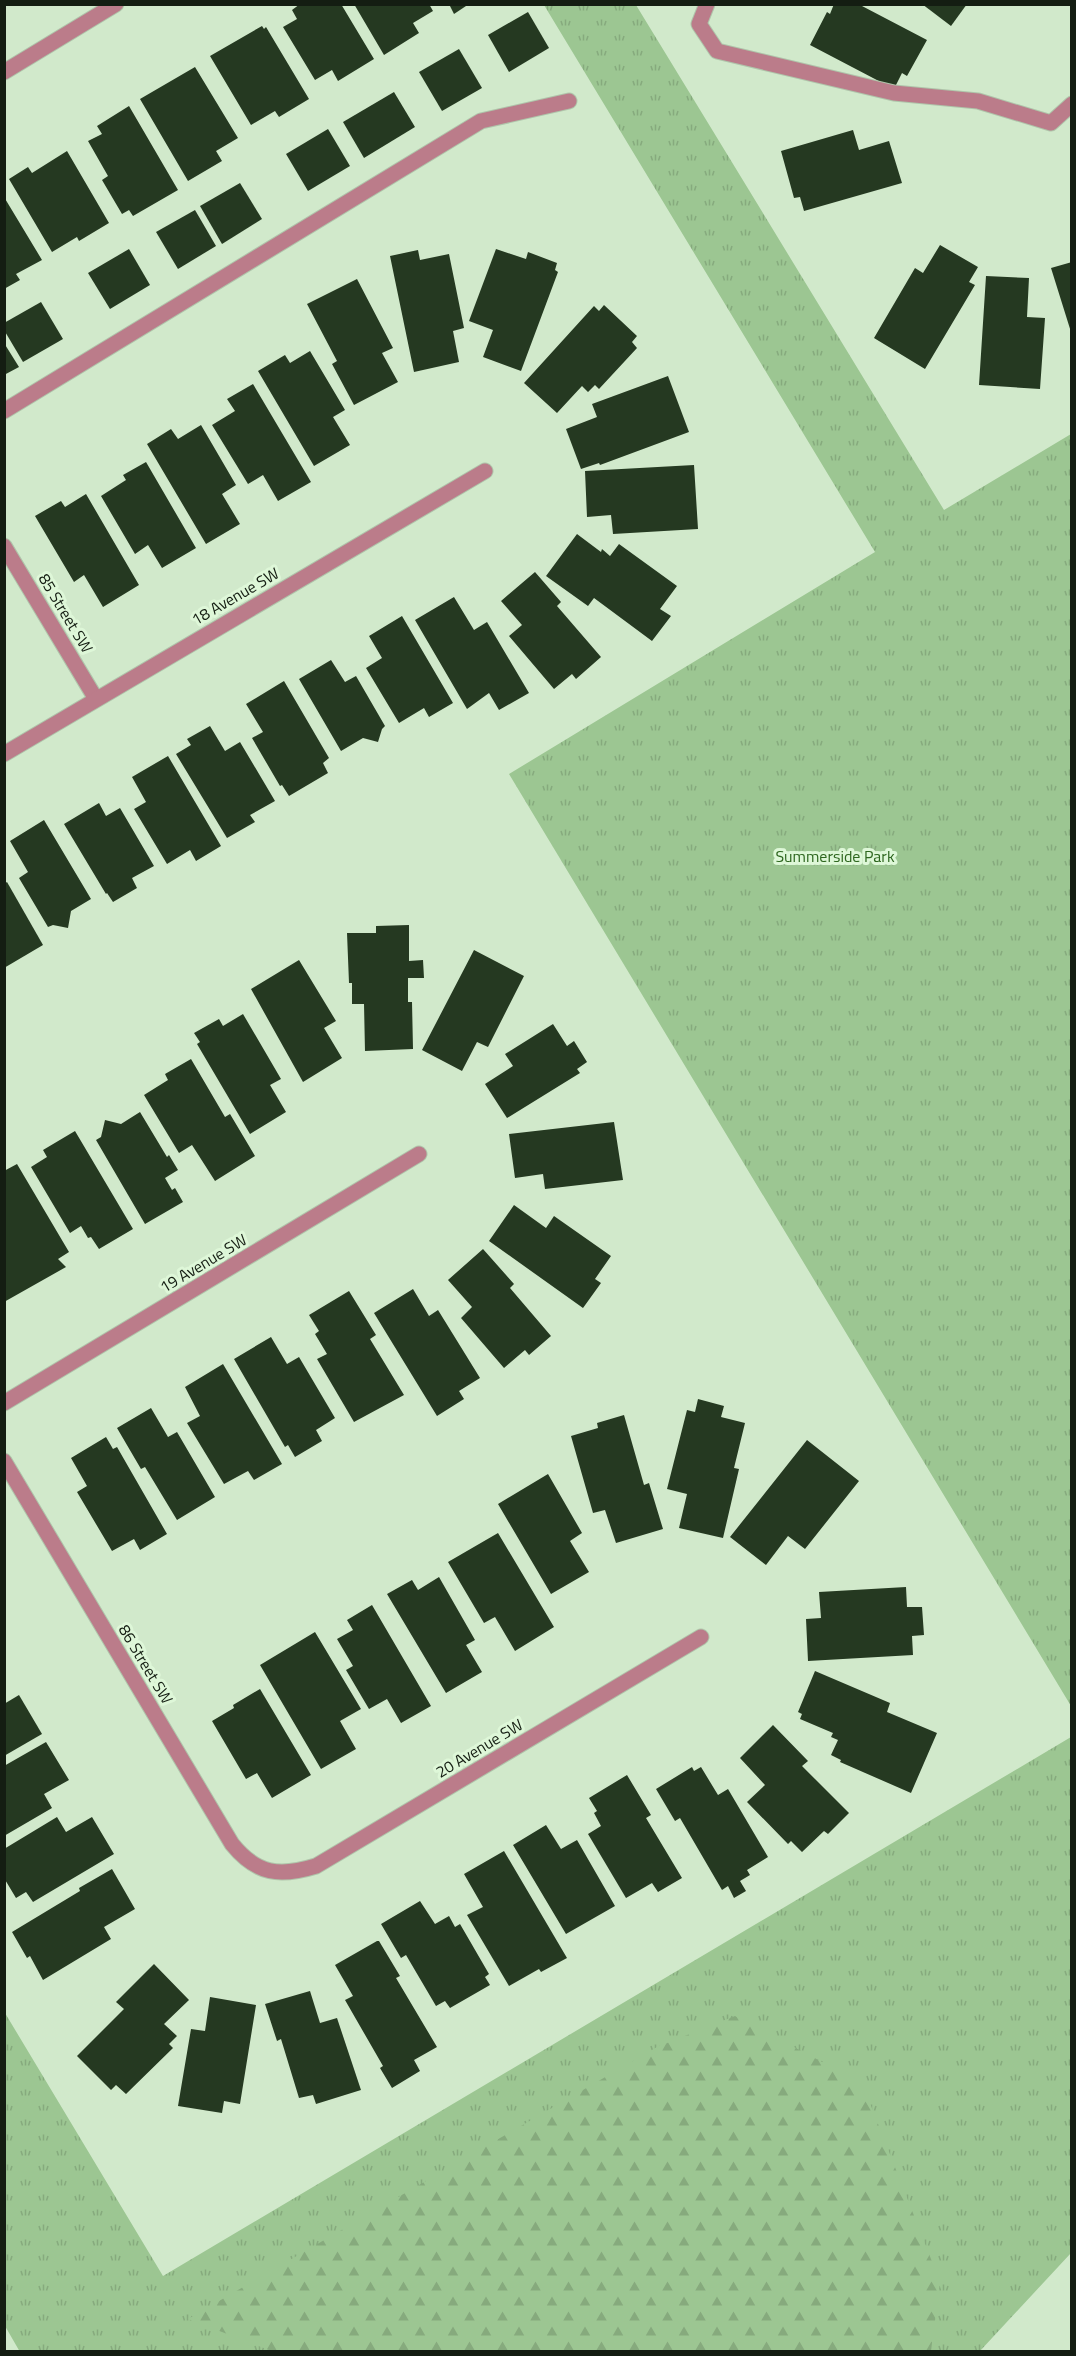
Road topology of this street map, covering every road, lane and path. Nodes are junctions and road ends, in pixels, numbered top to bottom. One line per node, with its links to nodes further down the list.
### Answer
1 (116, 4): 3 (street)
2 (707, 4): 5 (street)
3 (4, 72)
4 (569, 101): 6 (street)
5 (1071, 104)
6 (4, 411)
7 (485, 471): 9 (street, 18 Avenue SW)
8 (4, 546): 9 (street, 85 Street SW)
9 (96, 699): 10 (street, 18 Avenue SW)
10 (4, 754)
11 (419, 1154): 12 (street, 19 Avenue SW)
12 (4, 1403)
13 (4, 1461): 15 (street, 86 Street SW)
14 (701, 1637): 15 (street, 20 Avenue SW)
15 (270, 1872)

